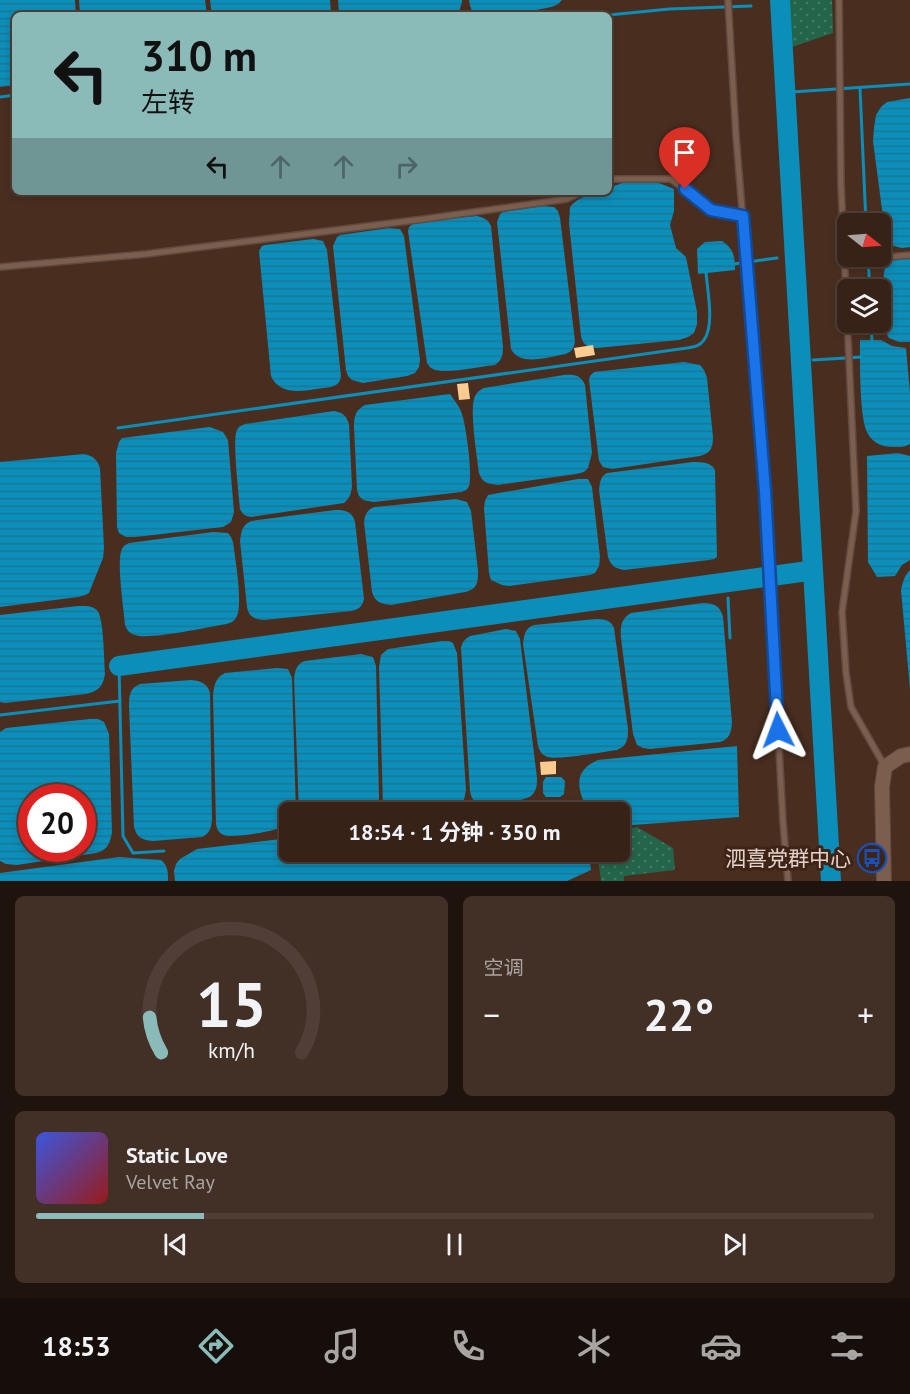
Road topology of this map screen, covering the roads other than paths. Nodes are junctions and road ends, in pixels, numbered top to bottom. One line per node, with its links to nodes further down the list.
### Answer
1 (728, 0): 6 (lane)
2 (839, 0): 5 (lane)
3 (612, 178): 6 (lane)
4 (576, 195): 9 (lane)
5 (842, 213)
6 (743, 216): 13 (lane)
7 (910, 255): 8 (lane)
8 (891, 257)
9 (0, 267)
10 (844, 267): 12 (lane)
11 (910, 754): 12 (street)
12 (885, 767): 14 (street)
13 (788, 881)
14 (884, 881)

